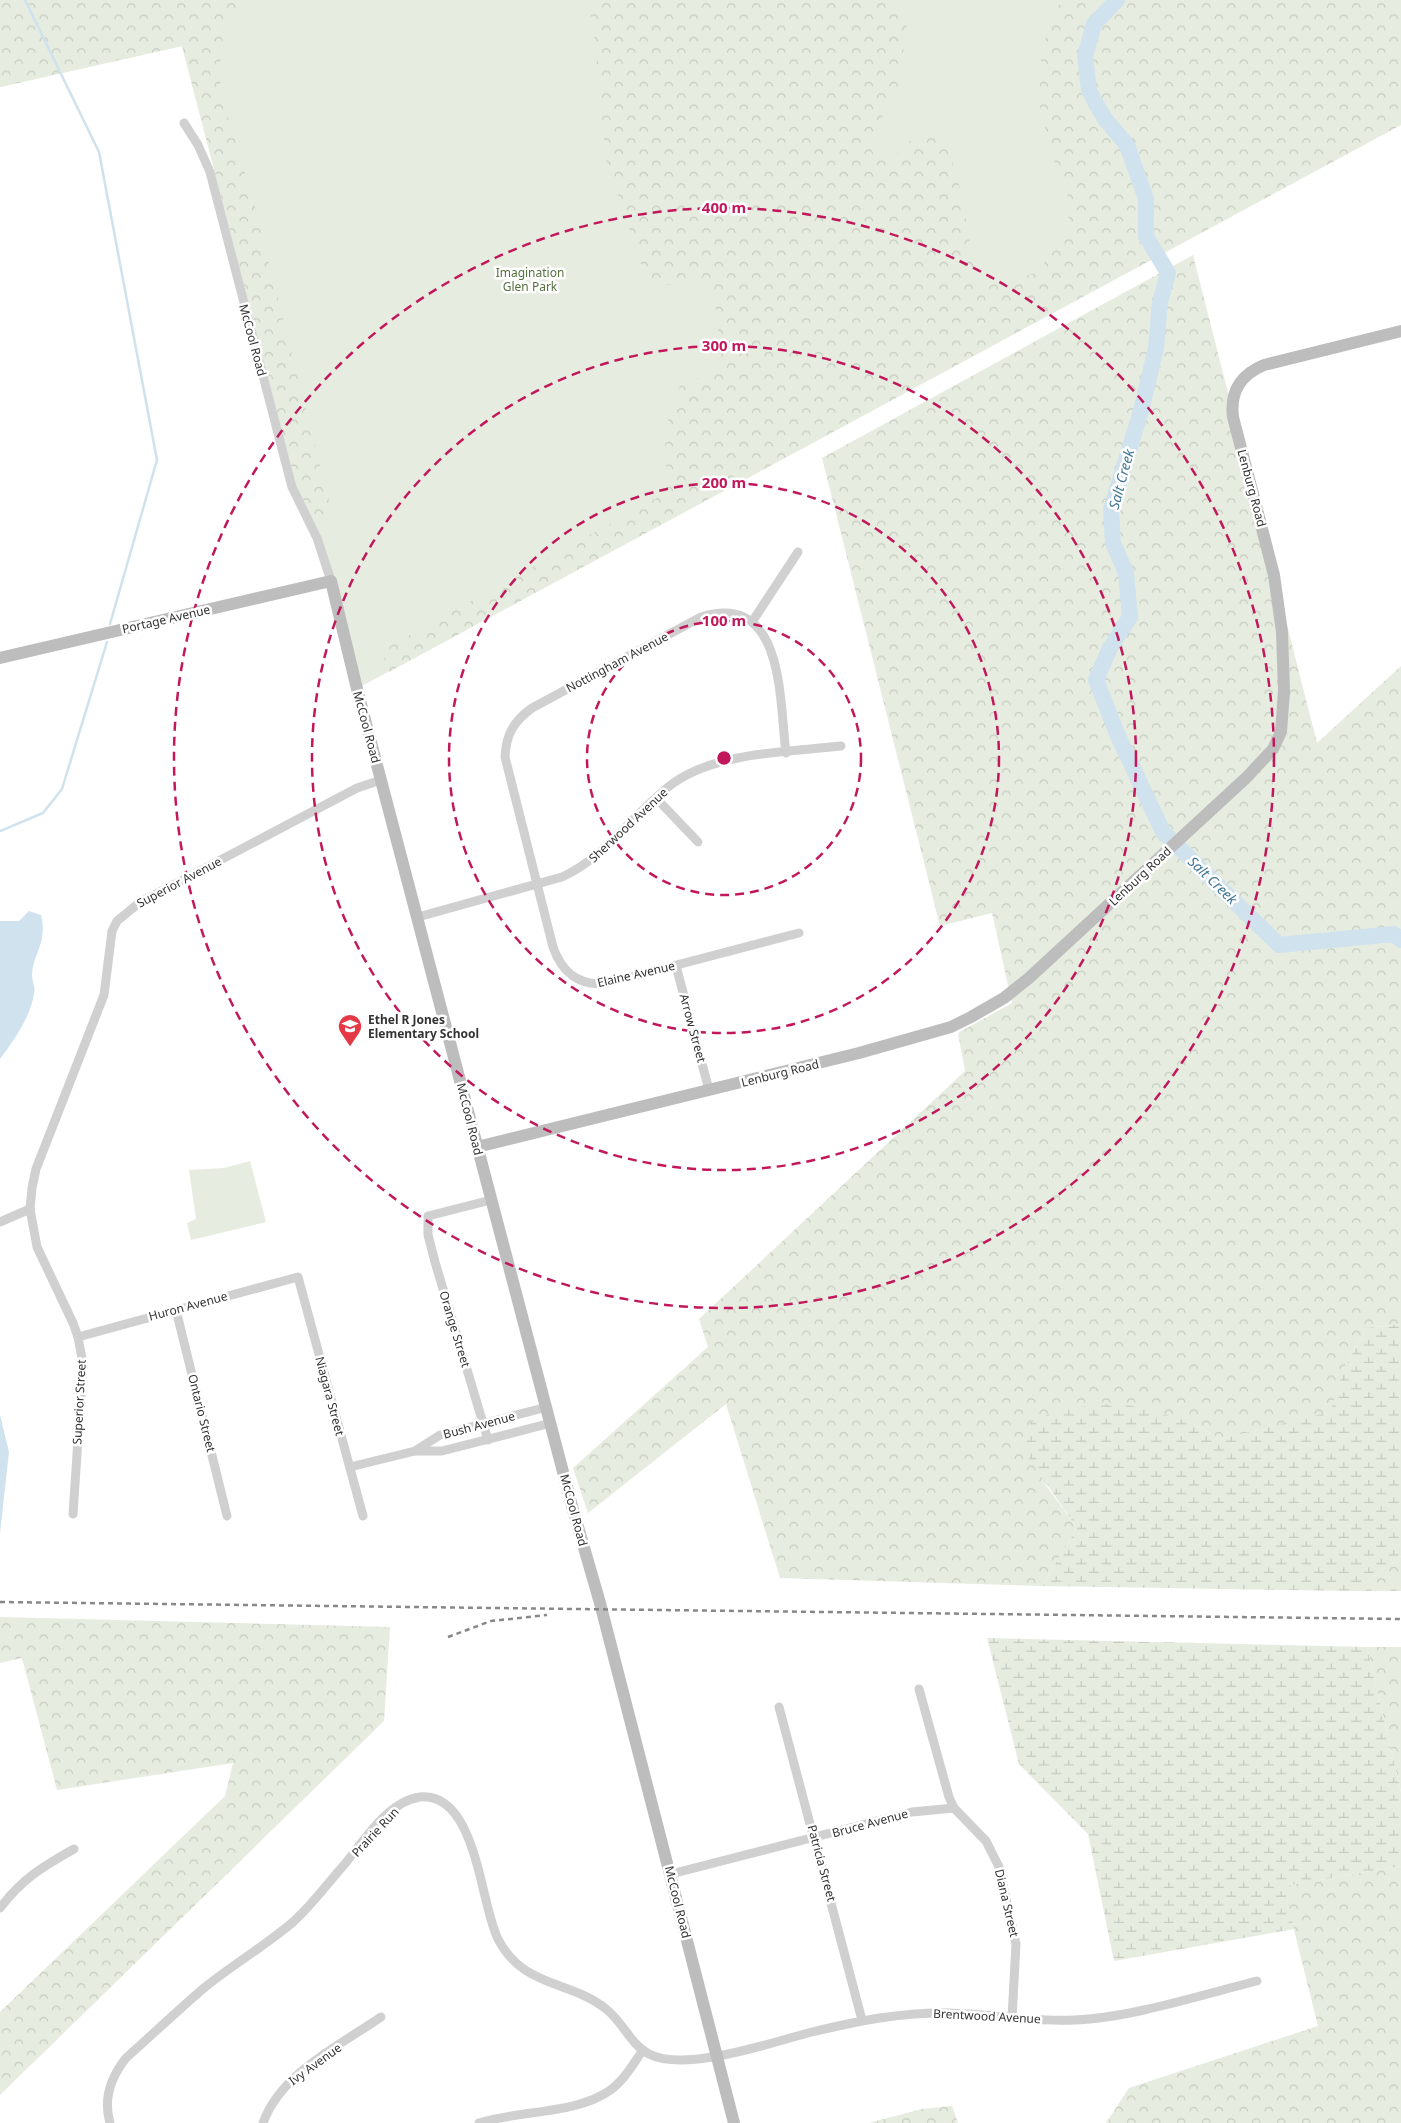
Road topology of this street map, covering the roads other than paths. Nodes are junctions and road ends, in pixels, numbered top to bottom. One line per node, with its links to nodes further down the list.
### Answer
1 (184, 123): 4 (street, McCool Road)
2 (1401, 331): 16 (street, Lenburg Road)
3 (798, 552): 5 (street)
4 (331, 581): 6 (street, Portage Avenue); 9 (street, McCool Road)
5 (752, 622): 8 (street); 12 (street, Nottingham Avenue)
6 (0, 658)
7 (841, 746): 8 (street, Sherwood Avenue)
8 (786, 753): 10 (street, Sherwood Avenue)
9 (381, 780): 13 (street, McCool Road); 19 (street, Superior Avenue)
10 (656, 798): 11 (street); 12 (street, Sherwood Avenue)
11 (698, 842)
12 (536, 884): 13 (street, Sherwood Avenue); 15 (street, Elaine Avenue)
13 (418, 917): 17 (street, McCool Road)
14 (799, 933): 15 (street, Elaine Avenue)
15 (676, 966): 16 (street, Arrow Street)
16 (709, 1090): 17 (street, Lenburg Road)
17 (478, 1147): 18 (street, McCool Road)
18 (491, 1200): 24 (street, McCool Road); 26 (street, Orange Street)
19 (30, 1209): 20 (street); 23 (street, Superior Street)
20 (0, 1222)
21 (298, 1277): 22 (street, Huron Avenue); 29 (street, Niagara Street)
22 (176, 1310): 23 (street, Huron Avenue); 31 (street, Ontario Street)
23 (78, 1337): 30 (street, Superior Street)
24 (546, 1407): 25 (street, McCool Road); 26 (street, Bush Avenue)
25 (551, 1423): 27 (street, Bush Avenue); 38 (street, McCool Road)
26 (484, 1424): 27 (street, Orange Street); 28 (street, Bush Avenue)
27 (488, 1440): 28 (street, Bush Avenue)
28 (414, 1451): 29 (street, Bush Avenue)
29 (350, 1468): 32 (street, Niagara Street)
30 (73, 1514)
31 (228, 1516)
32 (363, 1516)
33 (918, 1689): 35 (street, Diana Street)
34 (779, 1707): 36 (street, Patricia Street)
35 (954, 1808): 36 (street, Bruce Avenue); 42 (street, Diana Street)
36 (815, 1837): 38 (street, Bruce Avenue); 43 (street, Patricia Street)
37 (74, 1850): 39 (street)
38 (671, 1874): 45 (street, McCool Road)
39 (0, 1908)
40 (1257, 1981): 42 (street, Brentwood Avenue)
41 (381, 2017): 47 (street, Ivy Avenue)
42 (1012, 2018): 43 (street, Brentwood Avenue)
43 (862, 2020): 45 (street, Brentwood Avenue)
44 (643, 2050): 45 (street, Prairie Run); 46 (street, Prairie Run); 48 (street)
45 (718, 2056): 49 (street, McCool Road)
46 (110, 2123)
47 (264, 2123)
48 (480, 2123)
49 (734, 2123)

